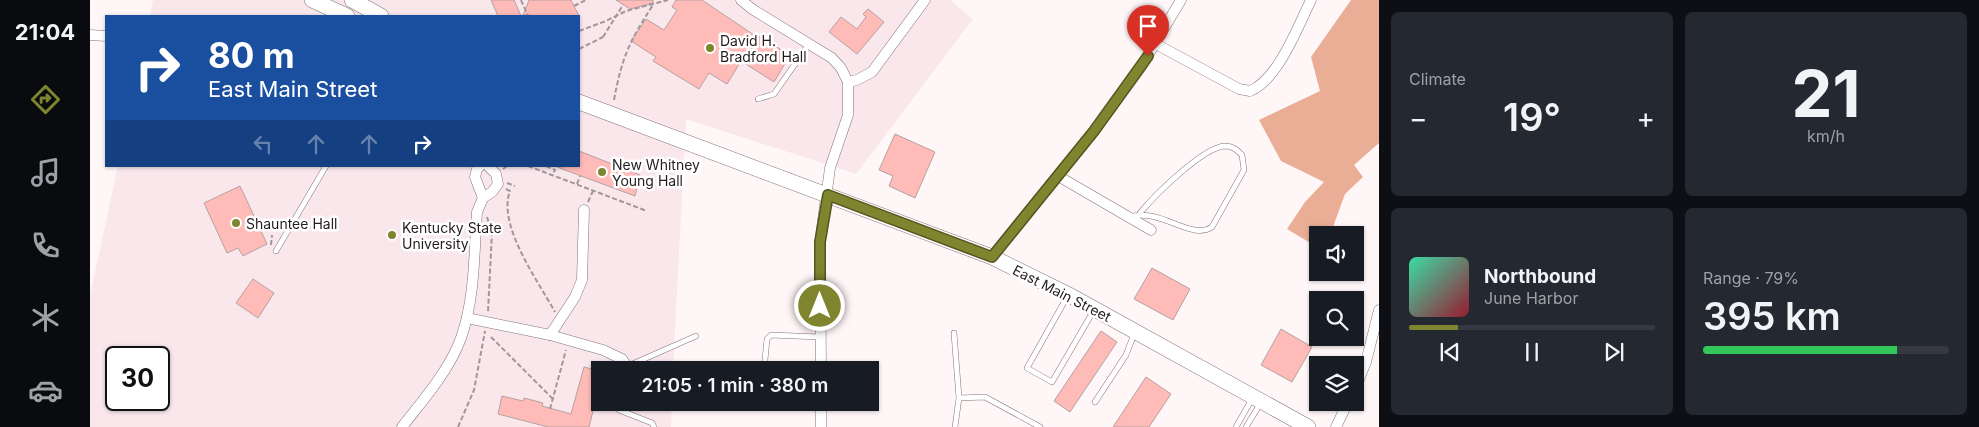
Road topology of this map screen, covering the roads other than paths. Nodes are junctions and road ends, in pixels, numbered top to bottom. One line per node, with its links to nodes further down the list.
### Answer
1 (312, 0): 7 (main road)
2 (352, 0): 8 (main road)
3 (741, 0): 11 (street)
4 (924, 0): 13 (street)
5 (1180, 0): 12 (street)
6 (1311, 0): 12 (street)
7 (345, 15)
8 (379, 15)
9 (90, 35): 10 (street)
10 (105, 36)
11 (810, 44): 13 (street); 14 (lane)
12 (1154, 44): 19 (street)
13 (848, 82): 20 (street)
14 (758, 99)
15 (580, 102): 20 (main road, East Main Street)
16 (325, 167): 26 (lane)
17 (479, 167): 21 (street)
18 (489, 167): 21 (street)
19 (1058, 176): 24 (street); 27 (street)
20 (828, 195): 27 (main road, East Main Street); 36 (street)
21 (484, 198): 31 (street)
22 (584, 210): 34 (street)
23 (1140, 213): 23 (lane); 24 (lane)
24 (1128, 217): 25 (street)
25 (1151, 230)
26 (276, 251)
27 (992, 257): 28 (main road, East Main Street)
28 (1068, 294): 29 (main road, East Main Street); 29 (lane)
29 (1095, 309): 32 (main road, East Main Street)
30 (1379, 310): 41 (street)
31 (467, 318): 34 (street); 48 (street)
32 (1135, 331): 43 (main road, East Main Street); 44 (lane)
33 (954, 332): 42 (lane)
34 (550, 335): 37 (street)
35 (696, 336): 38 (lane)
36 (821, 337): 39 (lane); 40 (street)
37 (623, 361)
38 (643, 361)
39 (765, 361)
40 (821, 361)
41 (1364, 367)
42 (959, 398): 51 (lane); 52 (lane)
43 (1257, 399): 53 (lane); 54 (lane); 55 (main road, East Main Street)
44 (1095, 402)
45 (622, 411): 49 (lane)
46 (821, 411): 50 (street)
47 (1344, 411): 56 (street)
48 (402, 427)
49 (654, 427)
50 (821, 427)
51 (955, 427)
52 (1040, 427)
53 (1236, 427)
54 (1246, 427)
55 (1308, 427)
56 (1336, 427)

